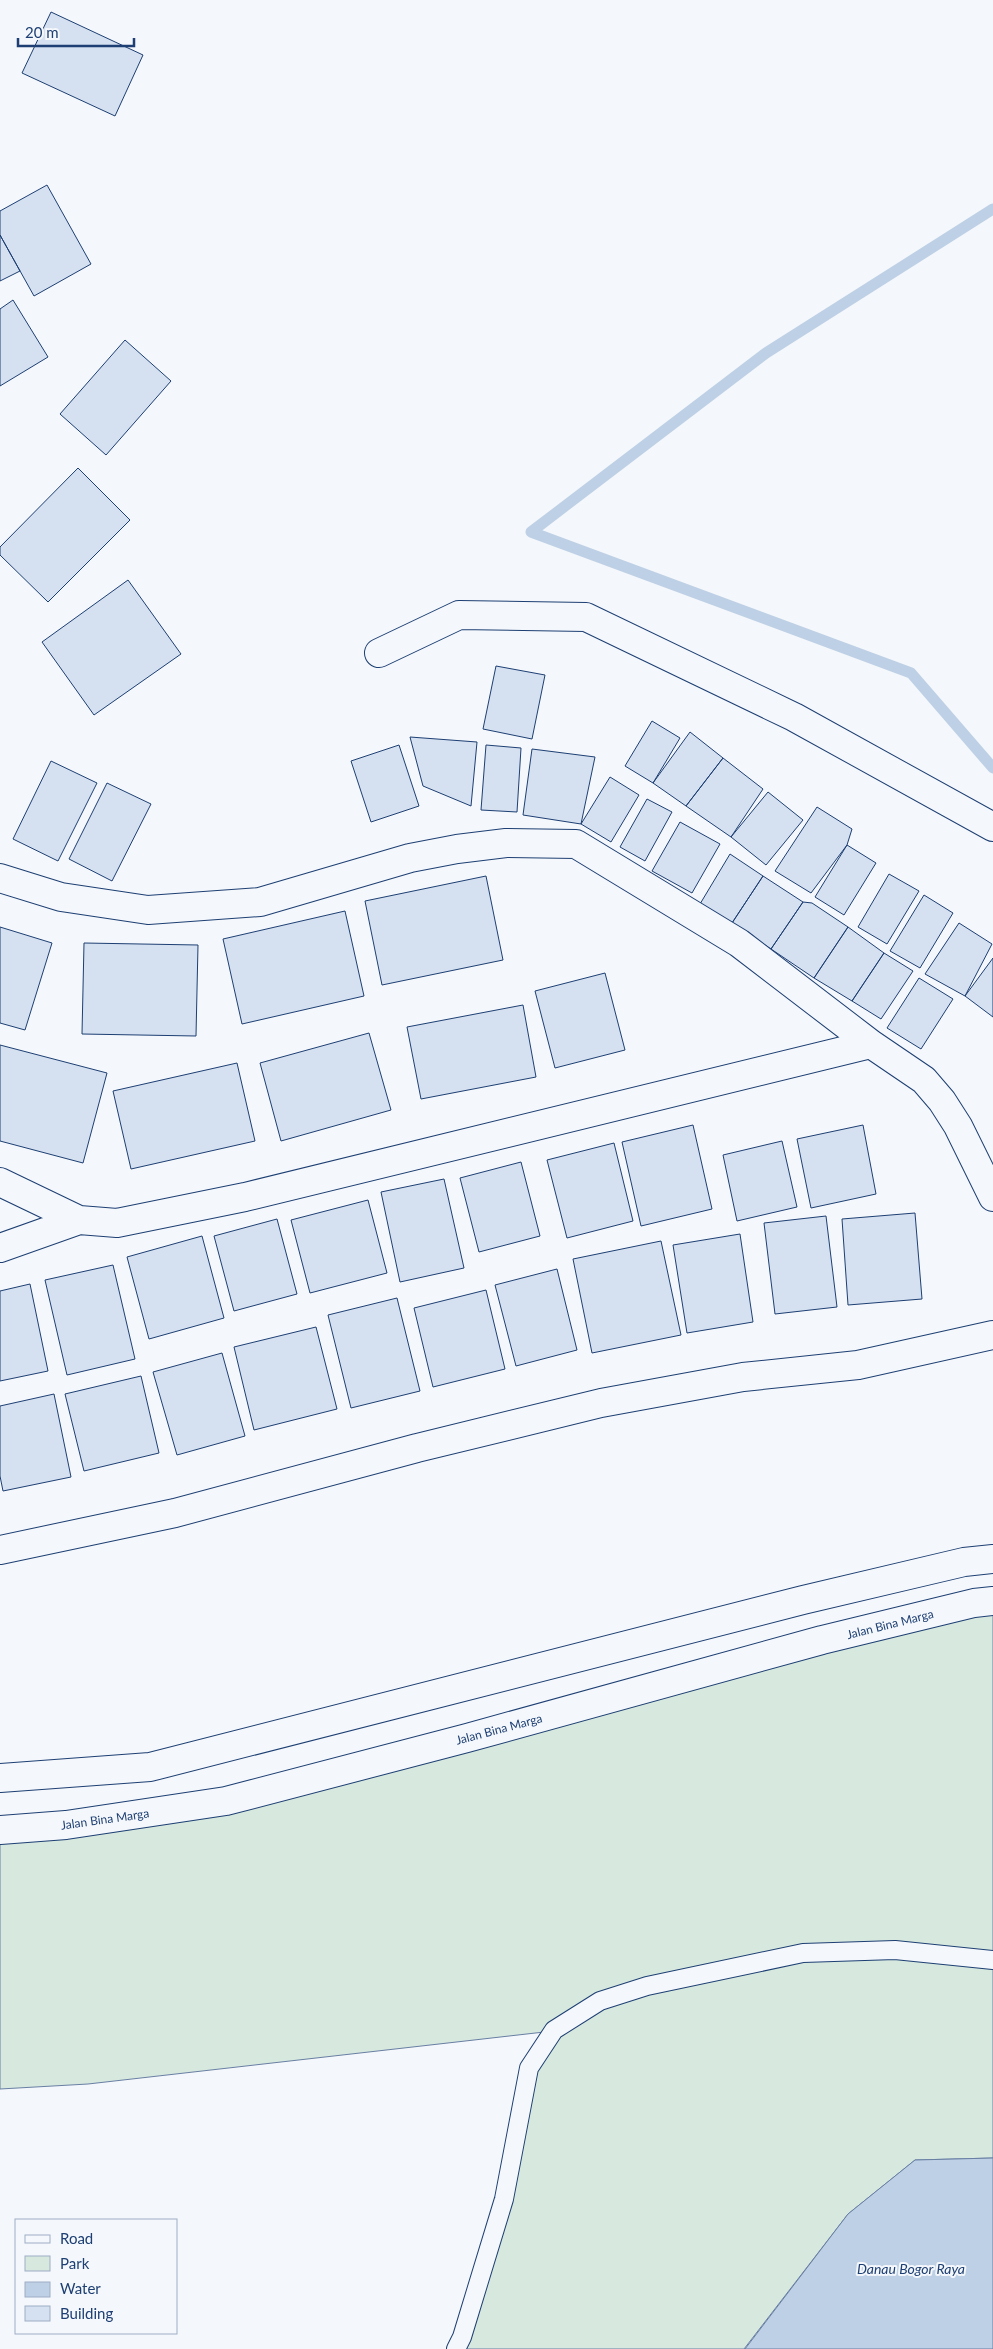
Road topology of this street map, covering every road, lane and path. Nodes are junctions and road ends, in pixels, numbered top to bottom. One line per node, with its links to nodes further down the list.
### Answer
1 (378, 652): 2 (street)
2 (993, 826)
3 (0, 878): 4 (street)
4 (872, 1044): 6 (street); 7 (street)
5 (0, 1182): 7 (street)
6 (993, 1197)
7 (79, 1220): 8 (street)
8 (0, 1248)
9 (993, 1335): 10 (street)
10 (0, 1550)
11 (993, 1559): 13 (street)
12 (993, 1600): 14 (street, Jalan Bina Marga)
13 (0, 1778)
14 (0, 1830)
15 (993, 1960): 16 (lane)
16 (456, 2349)

